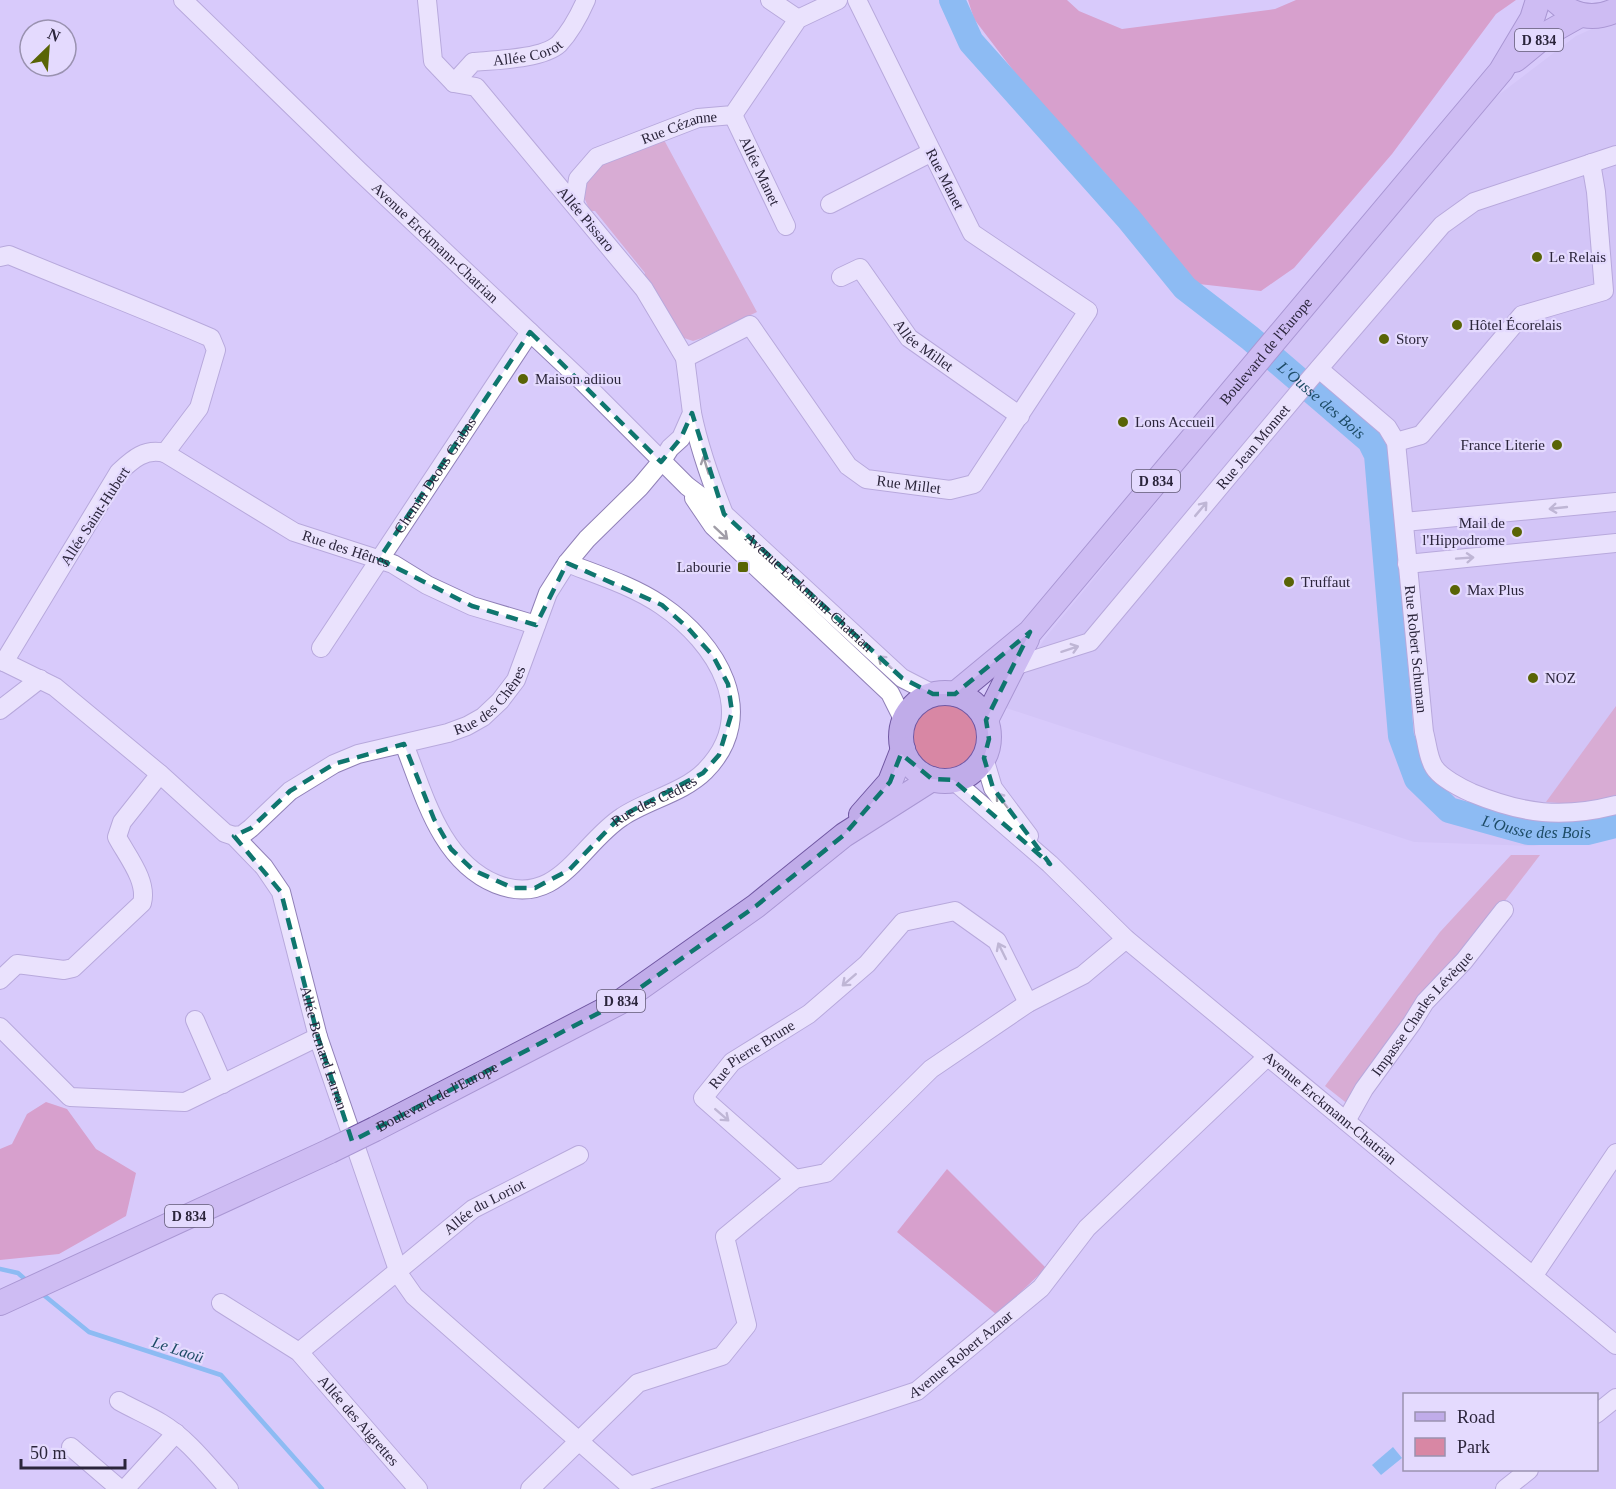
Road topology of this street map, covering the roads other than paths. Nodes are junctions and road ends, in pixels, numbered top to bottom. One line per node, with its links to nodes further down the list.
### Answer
1 (427, 0): 13 (street, Allée Pissaro)
2 (586, 0): 13 (street, Allée Corot)
3 (770, 0): 11 (street)
4 (838, 0): 11 (street)
5 (857, 0): 15 (street, Rue Manet)
6 (1538, 0): 12 (main road, Boulevard de l'Europe / D 834)
7 (1555, 0): 10 (main road)
8 (185, 2): 24 (street, Avenue Erckmann-Chatrian)
9 (1615, 12): 10 (main road)
10 (1580, 15): 12 (main road, Boulevard de l'Europe / D 834)
11 (798, 19): 14 (street, Rue Cézanne)
12 (1501, 71): 41 (main road, Boulevard de l'Europe / D 834)
13 (454, 83): 18 (street, Allée Pissaro)
14 (733, 115): 18 (street, Rue Cézanne); 20 (street, Allée Manet)
15 (932, 152): 19 (street); 23 (street, Rue Manet)
16 (1616, 155): 17 (street, Rue Jean Monnet)
17 (1591, 163): 26 (street, Rue Jean Monnet); 29 (street)
18 (574, 204): 25 (street, Allée Pissaro)
19 (830, 204)
20 (786, 226)
21 (0, 257): 30 (street)
22 (841, 277): 28 (street, Allée Millet)
23 (1088, 311): 28 (street, Rue Millet)
24 (530, 332): 31 (street, Avenue Erckmann-Chatrian); 37 (street, Chemin Deous Grabas)
25 (685, 358): 27 (street, Allée Pissaro); 28 (street, Rue Millet)
26 (1310, 379): 29 (street); 44 (street, Rue Jean Monnet, one-way to 26)
27 (692, 413): 31 (street); 34 (street, Allée Pissaro, one-way to 27)
28 (1020, 416)
29 (1396, 442): 35 (street, Rue Robert Schuman)
30 (165, 453): 37 (street, Rue des Hêtres); 43 (street, Allée Saint-Hubert)
31 (661, 462): 32 (street, Avenue Erckmann-Chatrian); 38 (street, Rue des Chênes)
32 (687, 486): 34 (street, Avenue Erckmann-Chatrian); 49 (street, Avenue Erckmann-Chatrian, one-way to 49)
33 (1616, 502): 35 (street, one-way to 35)
34 (724, 514): 46 (street, Avenue Erckmann-Chatrian, one-way to 34)
35 (1404, 522): 39 (street, Rue Robert Schuman)
36 (1616, 543): 39 (street, one-way to 36)
37 (379, 559): 40 (street, Rue des Hêtres); 42 (street, Chemin Deous Grabas)
38 (567, 562): 40 (street, Rue des Chênes); 50 (street, Rue des Cèdres)
39 (1407, 564): 55 (street, Rue Robert Schuman)
40 (536, 626): 50 (street, Rue des Chênes)
41 (1030, 632): 44 (main road, Boulevard de l'Europe / D 834); 46 (main road, Boulevard de l'Europe / D 834)
42 (321, 648)
43 (2, 661): 45 (street, Allée Bernard Larran)
44 (1014, 666): 48 (main road, Boulevard de l'Europe / D 834)
45 (40, 679): 47 (street); 53 (street, Allée Bernard Larran)
46 (944, 694): 48 (main road); 49 (main road)
47 (0, 710)
48 (986, 720): 52 (main road)
49 (904, 721): 51 (main road)
50 (404, 744): 57 (street, Rue des Chênes)
51 (903, 749): 54 (main road); 56 (main road, Boulevard de l'Europe / D 834)
52 (984, 758): 54 (main road); 58 (street, Avenue Erckmann-Chatrian, one-way to 52)
53 (160, 774): 57 (street, Allée Bernard Larran); 61 (street)
54 (942, 779): 56 (main road, Boulevard de l'Europe / D 834); 58 (street, Avenue Erckmann-Chatrian)
55 (1616, 805)
56 (844, 835): 74 (main road, Boulevard de l'Europe / D 834, bridge)
57 (234, 836): 65 (street, Allée Bernard Larran)
58 (1050, 864): 60 (street, Avenue Erckmann-Chatrian)
59 (1504, 910): 68 (street, Impasse Charles Lévèque)
60 (1126, 939): 62 (street); 66 (street, Avenue Erckmann-Chatrian)
61 (0, 981)
62 (1028, 1003): 71 (street); 71 (street, Rue Pierre Brune, one-way to 71)
63 (195, 1020): 67 (street)
64 (0, 1026): 67 (street)
65 (318, 1037): 67 (street); 72 (street, Allée Bernard Larran)
66 (1267, 1057): 68 (street, Avenue Erckmann-Chatrian); 85 (street, Avenue Robert Aznar)
67 (224, 1084)
68 (1346, 1120): 73 (street, Avenue Erckmann-Chatrian)
69 (1616, 1153): 73 (street)
70 (579, 1155): 72 (street, Allée du Loriot)
71 (795, 1179): 82 (street)
72 (397, 1270): 77 (street); 82 (street, Allée Bernard Larran)
73 (1534, 1275): 76 (street, Avenue Erckmann-Chatrian)
74 (6, 1300)
75 (221, 1303): 77 (street, Allée des Aigrettes)
76 (1615, 1340)
77 (299, 1352): 89 (street, Allée des Aigrettes)
78 (1616, 1398): 80 (street)
79 (119, 1401): 81 (street)
80 (1598, 1412)
81 (176, 1433): 87 (street); 88 (street)
82 (577, 1441): 85 (street, Avenue Robert Aznar); 90 (street)
83 (71, 1447): 86 (street)
84 (1528, 1471): 91 (street)
85 (631, 1488)
86 (120, 1489)
87 (125, 1489)
88 (229, 1489)
89 (418, 1489)
90 (530, 1489)
91 (1505, 1489)

